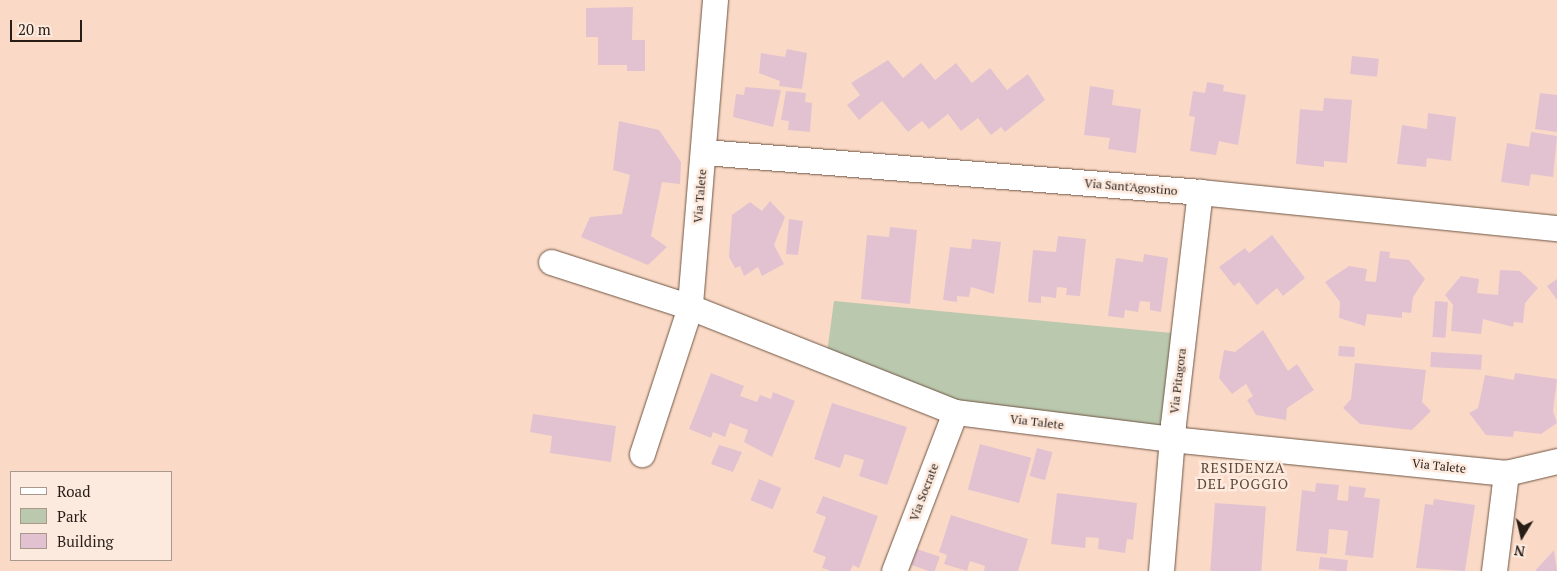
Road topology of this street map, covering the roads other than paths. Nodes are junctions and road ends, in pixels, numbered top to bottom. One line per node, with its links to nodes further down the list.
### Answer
1 (715, 0): 2 (street, Via Talete)
2 (704, 152): 3 (street, Via Sant'Agostino); 6 (street, Via Talete)
3 (1200, 192): 4 (street, Via Sant'Agostino); 8 (street, Via Pitagora)
4 (1557, 228)
5 (551, 262): 6 (street)
6 (690, 308): 7 (street, Via Talete); 9 (street)
7 (954, 412): 8 (street, Via Talete); 12 (street, Via Socrate)
8 (1172, 440): 11 (street, Via Talete); 13 (street, Via Pitagora)
9 (642, 454)
10 (1557, 461): 11 (street, Via Talete)
11 (1506, 473): 14 (street)
12 (894, 571)
13 (1161, 571)
14 (1494, 571)

